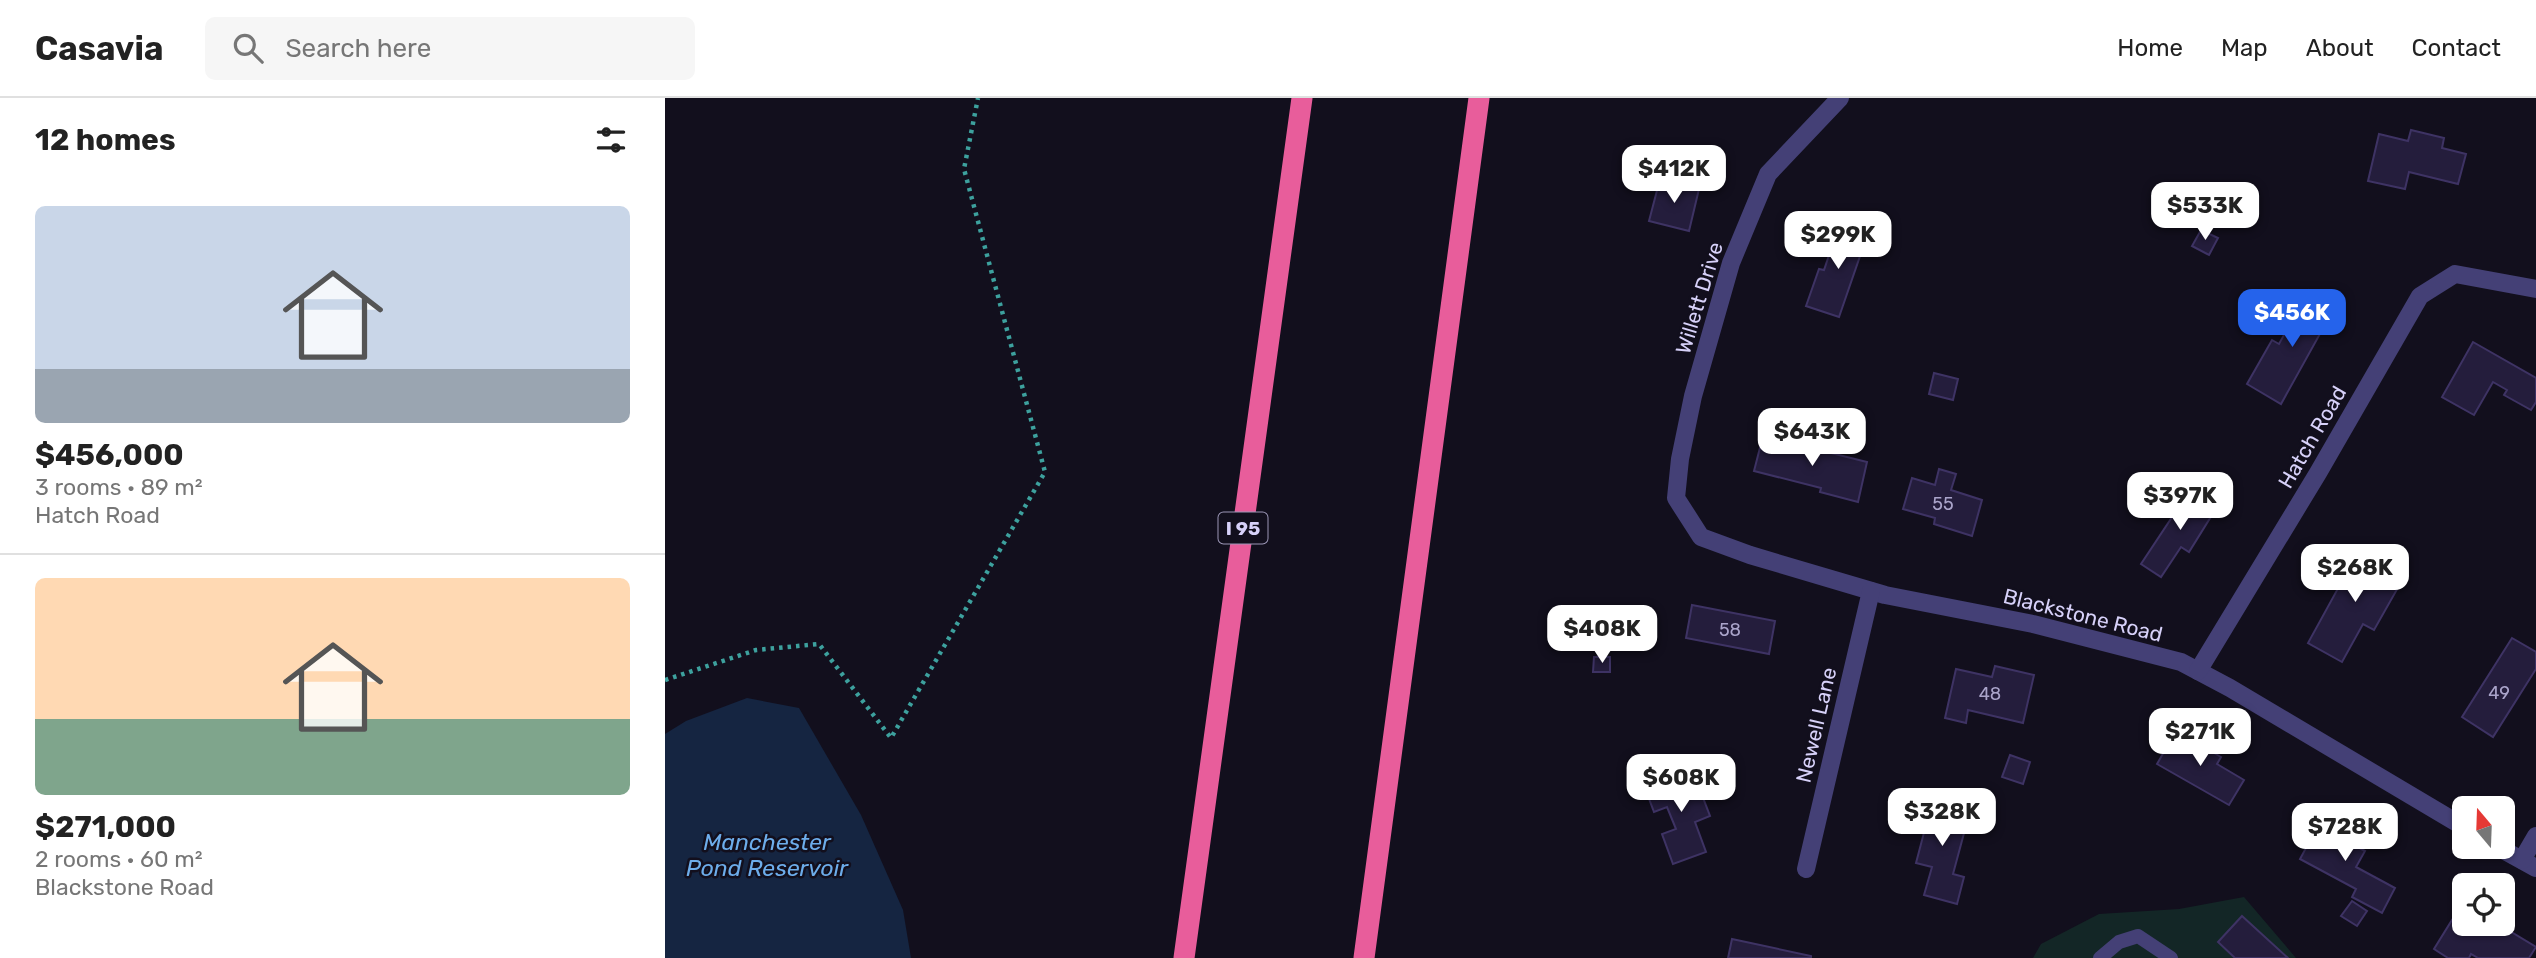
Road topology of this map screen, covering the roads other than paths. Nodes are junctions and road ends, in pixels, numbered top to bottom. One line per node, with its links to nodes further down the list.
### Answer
1 (1301, 98): 12 (highway, I 95)
2 (1479, 98): 13 (highway)
3 (1840, 98): 5 (street, Willett Drive)
4 (2536, 289): 7 (street, Hatch Road)
5 (1678, 501): 6 (street, Blackstone Road)
6 (1871, 591): 7 (street, Blackstone Road); 11 (street, Newell Lane)
7 (2198, 671): 8 (street, Blackstone Road)
8 (2452, 820)
9 (2536, 836): 10 (street)
10 (2529, 864)
11 (1806, 869)
12 (1184, 958)
13 (1364, 958)
14 (2100, 958): 15 (lane)
15 (2171, 958)

